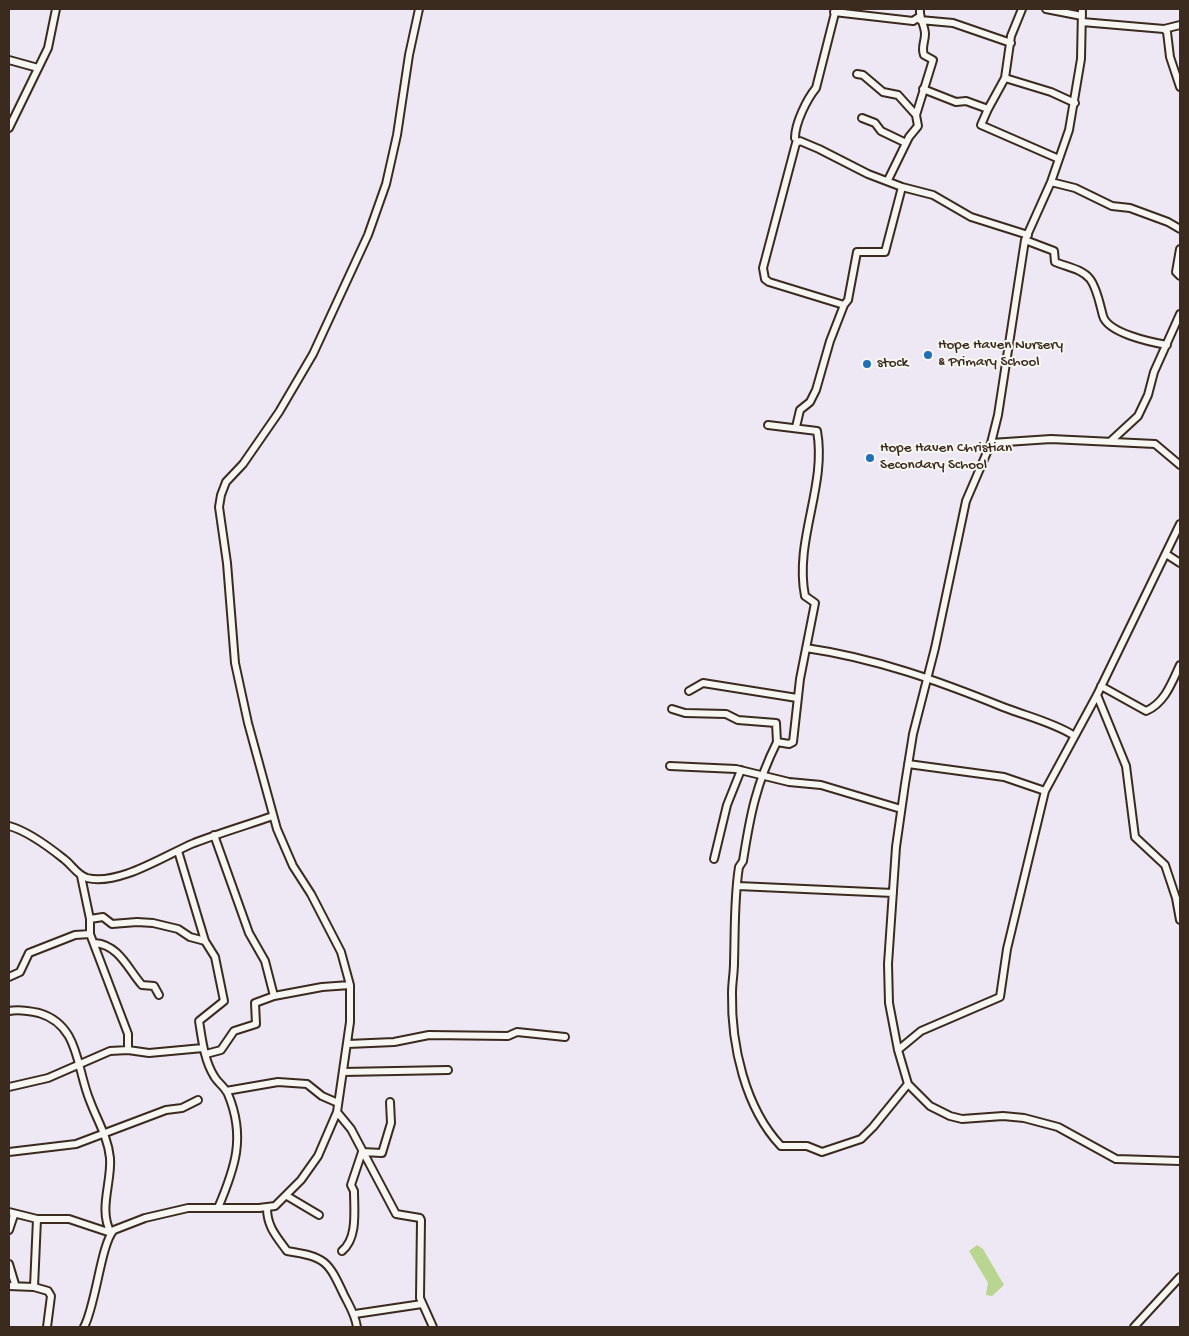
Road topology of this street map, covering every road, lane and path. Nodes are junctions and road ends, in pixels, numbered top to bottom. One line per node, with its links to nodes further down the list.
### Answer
1 (56, 9): 14 (street)
2 (419, 9): 61 (street)
3 (920, 9): 9 (street)
4 (1022, 9): 12 (street)
5 (1046, 9): 8 (street)
6 (835, 10): 7 (street); 24 (street)
7 (854, 12): 9 (street)
8 (1082, 16): 11 (street); 19 (street)
9 (920, 18): 12 (street); 18 (street)
10 (1180, 25): 11 (street)
11 (1164, 29): 17 (street)
12 (1011, 43): 16 (street)
13 (9, 60): 14 (street)
14 (38, 68): 23 (street)
15 (857, 74): 21 (street)
16 (1004, 78): 19 (street); 20 (street)
17 (1180, 87)
18 (923, 89): 20 (street); 21 (street)
19 (1075, 103): 26 (street)
20 (988, 109): 26 (street)
21 (916, 115): 25 (street)
22 (862, 118): 25 (street)
23 (9, 128)
24 (794, 138)
25 (906, 143): 27 (street)
26 (1059, 159): 28 (street)
27 (888, 180): 29 (street); 34 (street)
28 (1052, 182): 30 (street); 31 (street)
29 (902, 187): 31 (street); 34 (street)
30 (1180, 229)
31 (1027, 237): 36 (street); 40 (street)
32 (1180, 249): 33 (street)
33 (1180, 276)
34 (844, 305): 38 (street)
35 (1180, 314): 36 (street)
36 (1167, 345): 39 (street)
37 (768, 426): 38 (street)
38 (796, 427): 45 (street)
39 (1112, 440): 40 (street); 41 (street)
40 (991, 443): 47 (street)
41 (1180, 465)
42 (1180, 524): 43 (street)
43 (1166, 554): 44 (street); 48 (street)
44 (1180, 563)
45 (806, 648): 47 (street); 51 (street)
46 (1180, 665): 48 (street)
47 (926, 677): 53 (street); 55 (street)
48 (1101, 686): 50 (street)
49 (689, 691): 51 (street)
50 (1097, 695): 53 (street); 70 (street)
51 (798, 698): 54 (street)
52 (672, 709): 54 (street)
53 (1073, 735): 59 (street)
54 (777, 742): 58 (street)
55 (908, 764): 59 (street); 60 (street)
56 (670, 766): 57 (street)
57 (741, 770): 58 (street); 65 (street)
58 (761, 775): 60 (street); 67 (street)
59 (1045, 791): 82 (street)
60 (901, 809): 68 (street)
61 (273, 816): 63 (street); 75 (street)
62 (9, 826): 66 (street)
63 (214, 835): 64 (street); 77 (street)
64 (178, 851): 66 (street); 72 (street)
65 (714, 859)
66 (81, 876): 69 (street)
67 (738, 886): 68 (street); 87 (street)
68 (893, 893): 82 (street)
69 (90, 919): 71 (street); 72 (street)
70 (1180, 920)
71 (90, 934): 73 (street); 74 (street)
72 (205, 941): 83 (street)
73 (95, 943): 76 (street); 81 (street)
74 (9, 977)
75 (350, 985): 77 (street); 80 (street)
76 (159, 995)
77 (274, 996): 83 (street)
78 (9, 1011): 84 (street)
79 (566, 1037): 80 (street)
80 (348, 1044): 86 (street)
81 (128, 1050): 83 (street); 84 (street)
82 (898, 1050): 87 (street)
83 (204, 1051): 89 (street)
84 (80, 1062): 88 (street); 94 (street)
85 (448, 1070): 86 (street)
86 (343, 1072): 92 (street)
87 (908, 1084): 97 (street)
88 (9, 1087)
89 (226, 1091): 92 (street); 99 (street)
90 (198, 1100): 94 (street)
91 (390, 1102): 96 (street)
92 (338, 1103): 93 (street)
93 (337, 1112): 96 (street); 98 (street)
94 (105, 1135): 95 (street); 105 (street)
95 (9, 1152)
96 (362, 1152): 106 (street); 111 (street)
97 (1180, 1161)
98 (287, 1196): 100 (street); 102 (street)
99 (218, 1208): 100 (street); 105 (street)
100 (267, 1208): 112 (street)
101 (12, 1213): 103 (street); 104 (street)
102 (318, 1216)
103 (37, 1219): 105 (street); 110 (street)
104 (9, 1230)
105 (111, 1233): 114 (street)
106 (342, 1251)
107 (9, 1264): 109 (street)
108 (1180, 1277): 117 (street)
109 (12, 1285): 110 (street)
110 (34, 1287): 113 (street)
111 (422, 1304): 112 (street); 116 (street)
112 (355, 1314): 115 (street)
113 (46, 1327)
114 (84, 1327)
115 (357, 1327)
116 (433, 1327)
117 (1134, 1327)

